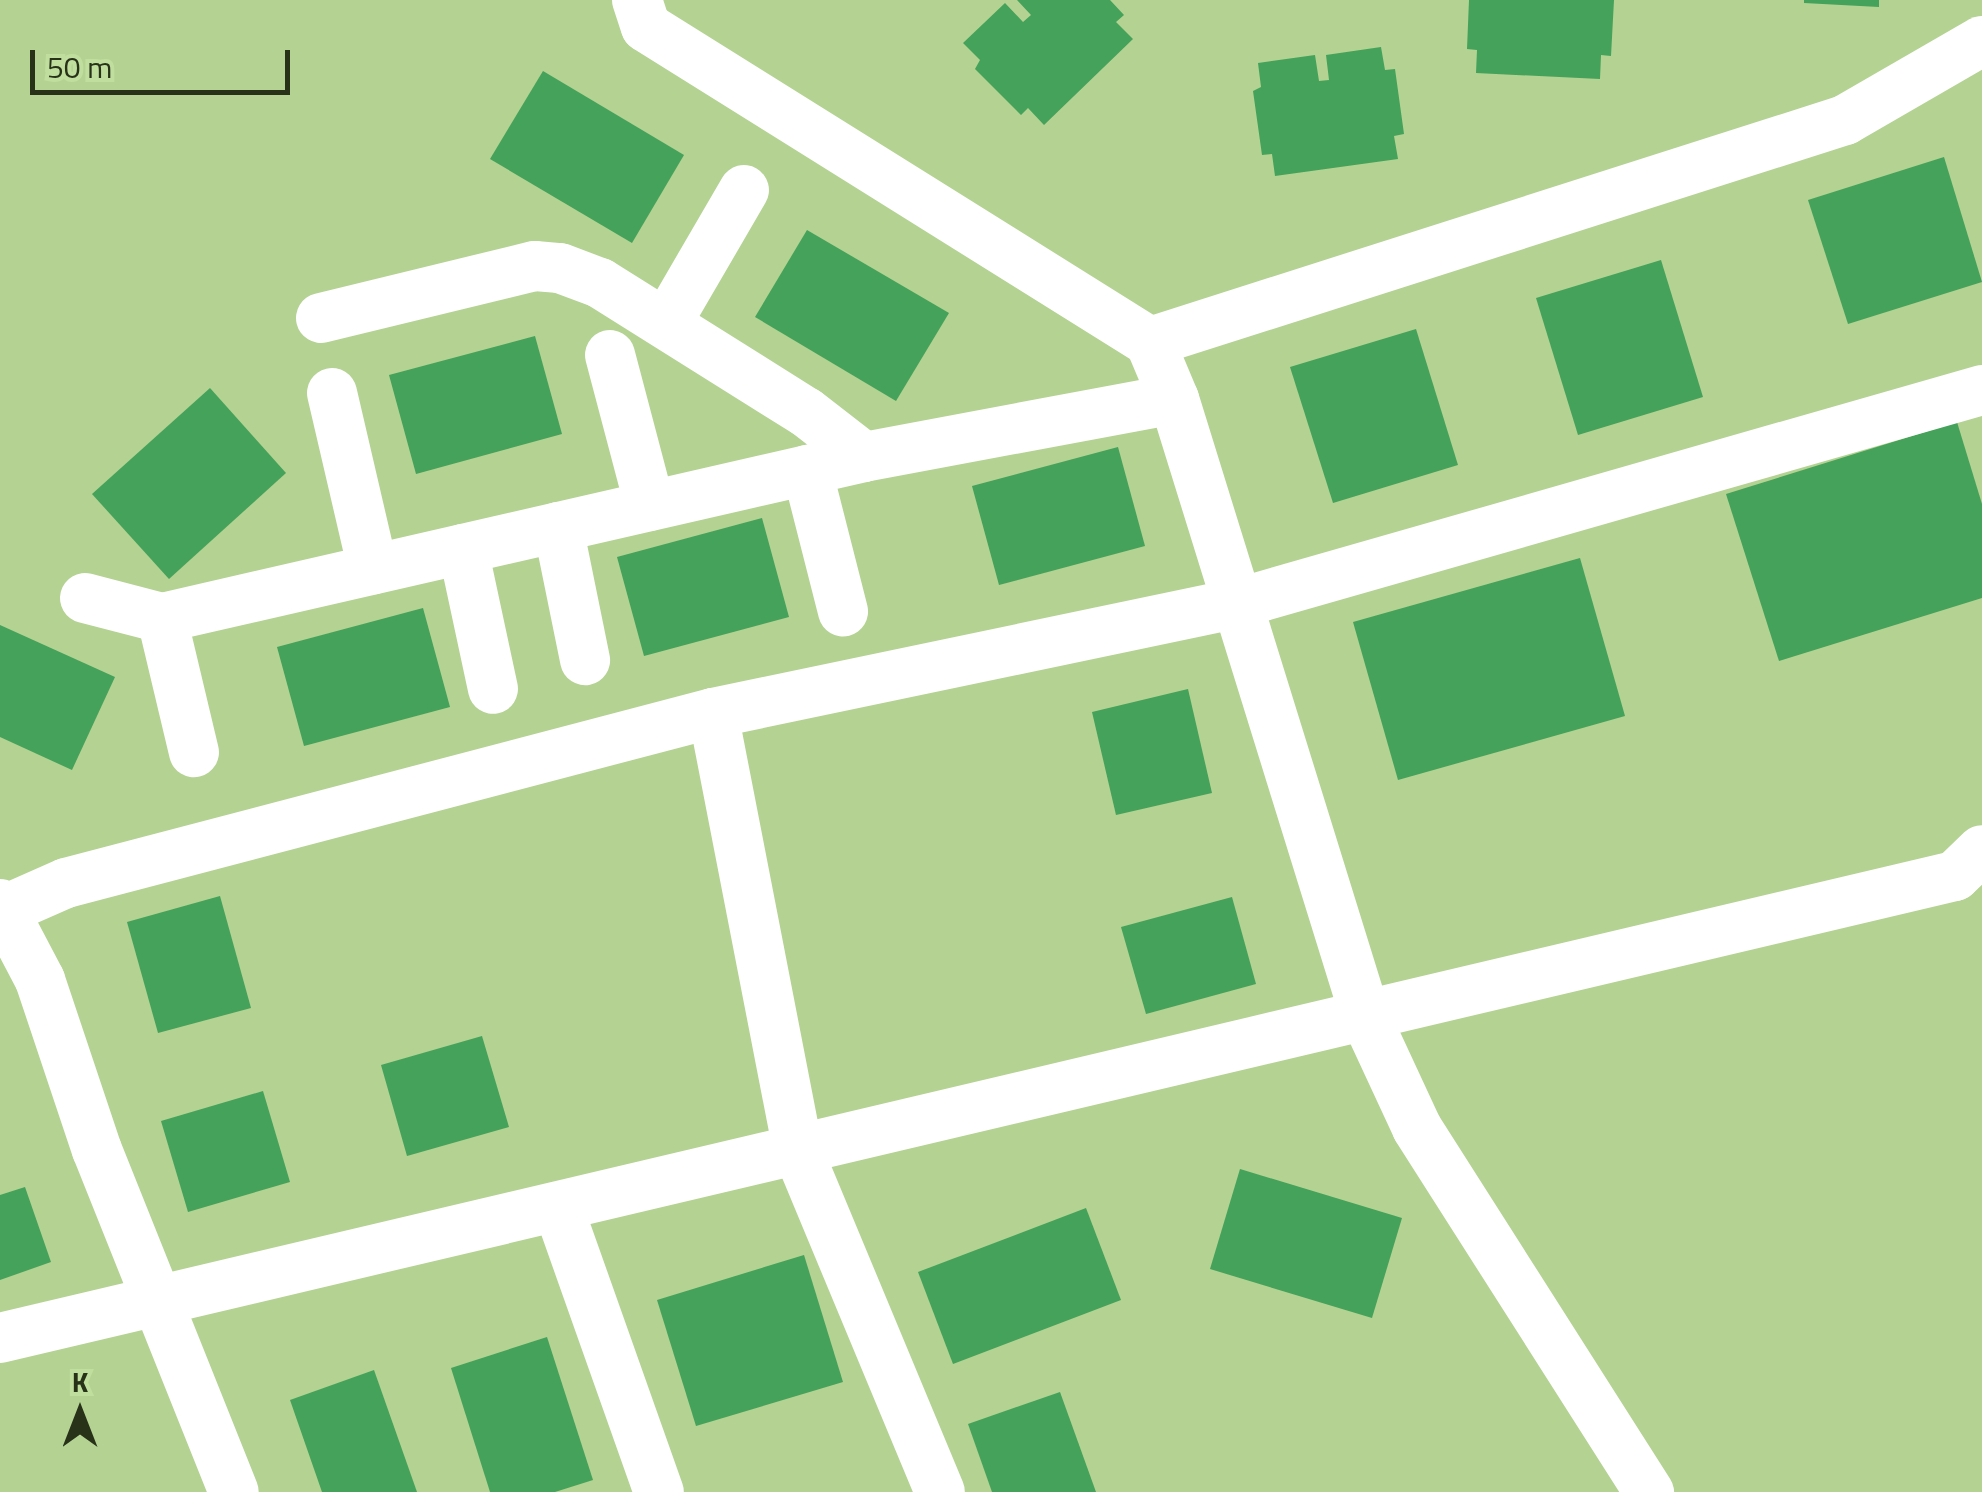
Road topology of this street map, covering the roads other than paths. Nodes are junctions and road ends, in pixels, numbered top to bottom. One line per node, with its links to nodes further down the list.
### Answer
1 (637, 0): 6 (street)
2 (1982, 40): 6 (street)
3 (744, 190): 5 (street)
4 (321, 318): 5 (street)
5 (666, 324): 11 (street)
6 (1150, 342): 10 (street)
7 (610, 354): 13 (street)
8 (1982, 390): 18 (street)
9 (332, 393): 16 (street)
10 (1174, 399): 11 (street); 18 (street)
11 (864, 457): 12 (street)
12 (807, 470): 13 (street); 19 (street)
13 (650, 506): 14 (street)
14 (558, 527): 15 (street); 21 (street)
15 (463, 549): 16 (street); 22 (street)
16 (374, 570): 20 (street)
17 (85, 598): 20 (street)
18 (1239, 603): 23 (street); 27 (street)
19 (843, 611)
20 (162, 618): 24 (street)
21 (584, 660)
22 (493, 689)
23 (713, 713): 26 (street); 28 (street)
24 (194, 752)
25 (1982, 850): 27 (street)
26 (4, 906): 30 (street)
27 (1366, 1018): 28 (street); 35 (street)
28 (798, 1151): 29 (street); 34 (street)
29 (559, 1210): 30 (street); 33 (street)
30 (161, 1305): 31 (street); 32 (street)
31 (0, 1338)
32 (234, 1492)
33 (659, 1492)
34 (940, 1492)
35 (1649, 1492)

